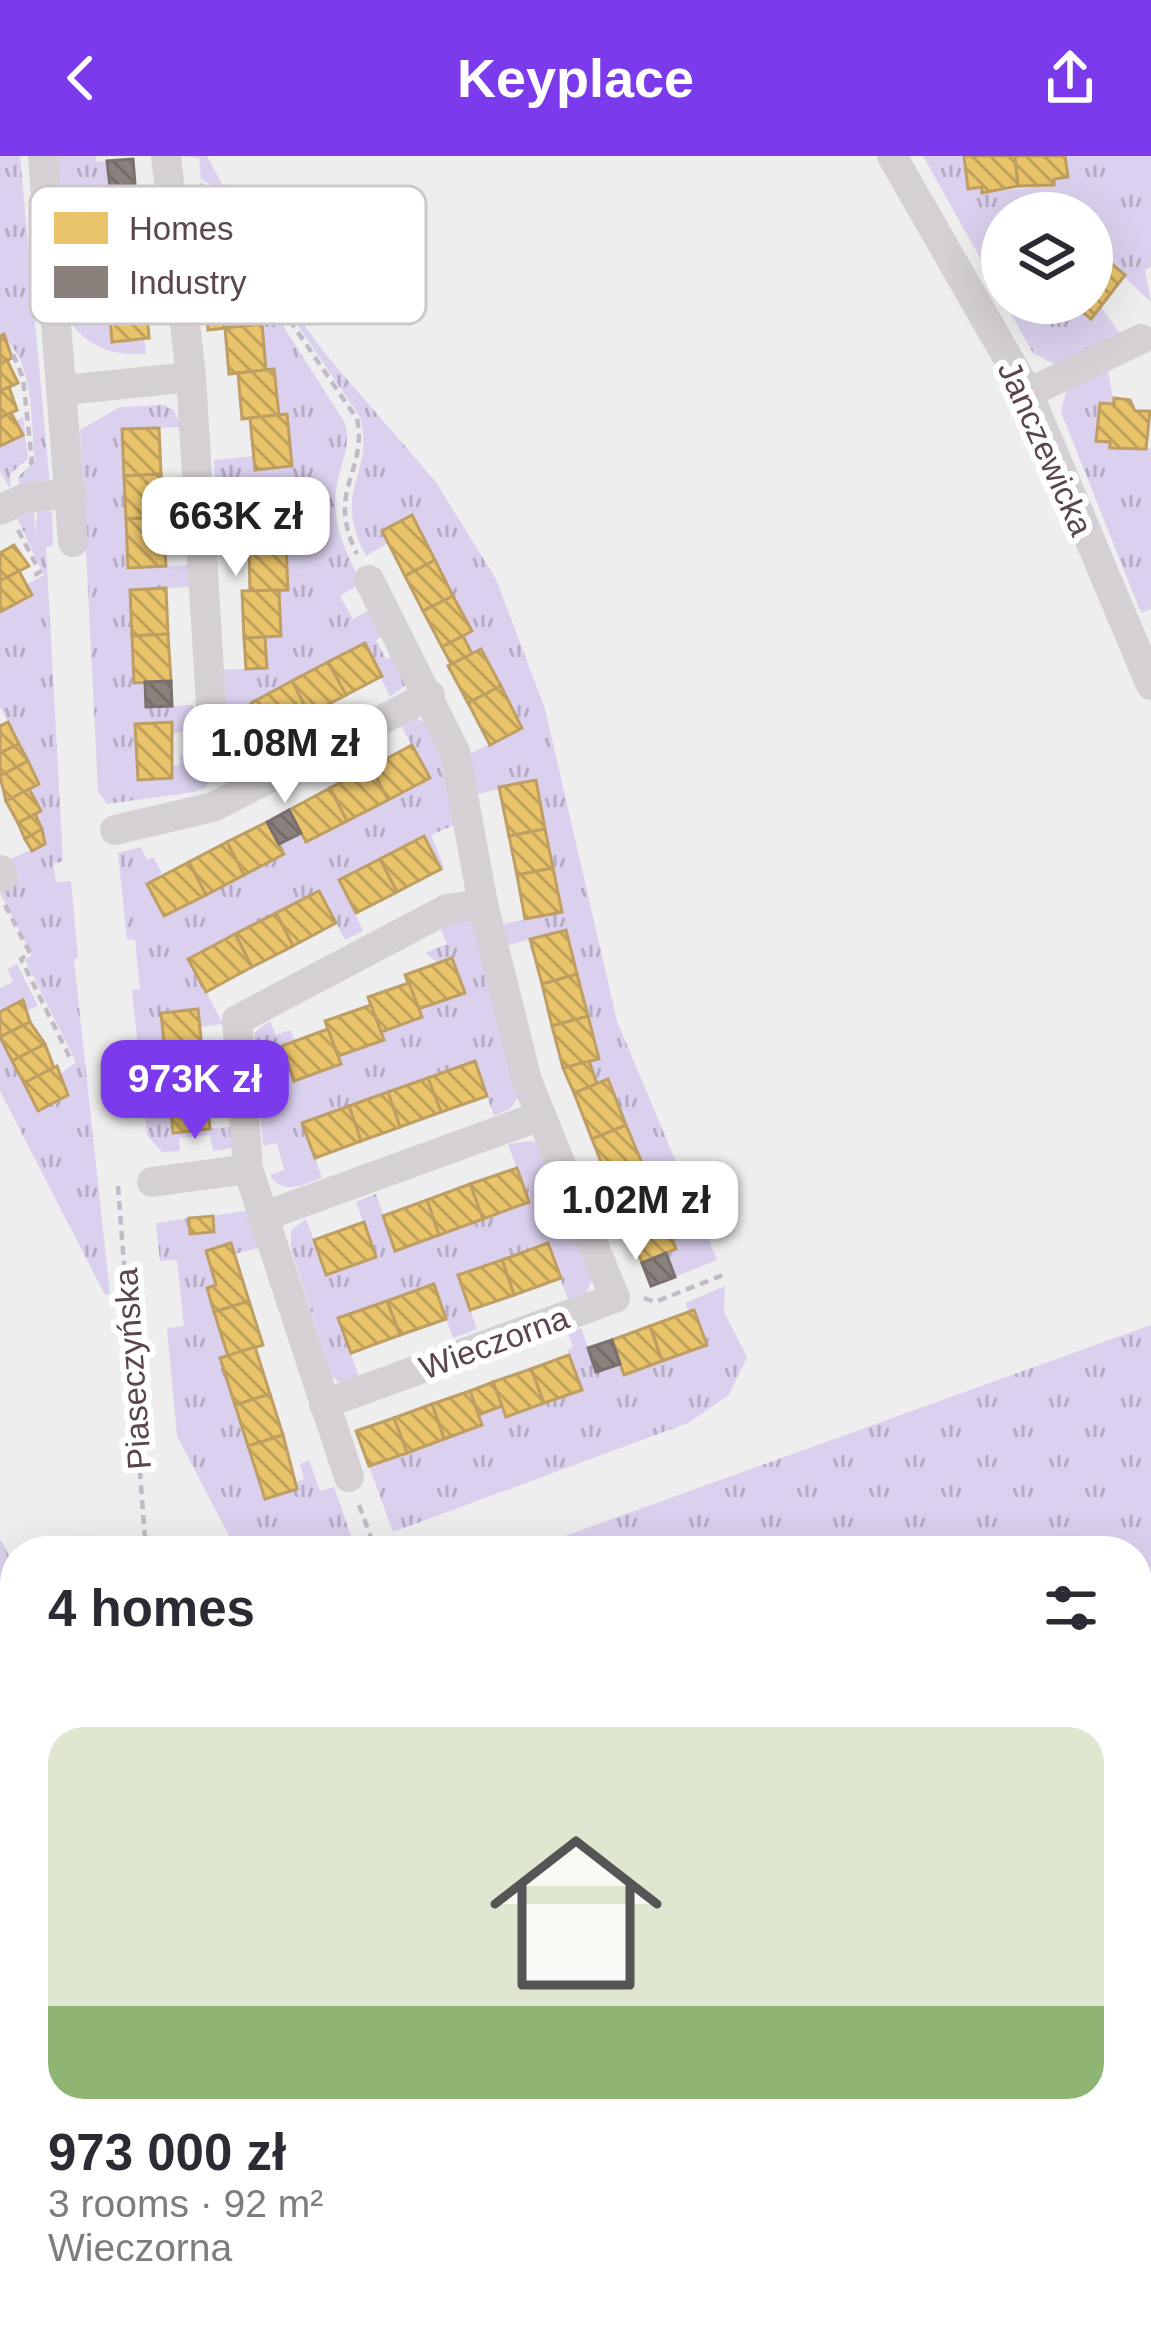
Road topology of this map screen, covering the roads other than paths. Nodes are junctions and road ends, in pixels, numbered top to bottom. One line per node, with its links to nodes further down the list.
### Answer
1 (43, 156): 3 (street)
2 (892, 156): 9 (street, Janczewicka)
3 (46, 186)
4 (59, 324): 8 (street)
5 (184, 324): 7 (street)
6 (1148, 334): 9 (street)
7 (190, 377): 8 (street); 17 (street)
8 (65, 390): 10 (street)
9 (1028, 393): 14 (street, Janczewicka)
10 (71, 494): 11 (street); 12 (street)
11 (8, 506)
12 (74, 542)
13 (370, 580): 16 (street)
14 (1139, 632): 15 (street, Janczewicka)
15 (1151, 685)
16 (430, 694): 17 (street); 19 (street)
17 (245, 789): 18 (street)
18 (115, 830)
19 (483, 904): 20 (street); 21 (street)
20 (540, 1116): 23 (street); 24 (street, Wieczorna)
21 (248, 1168): 22 (street); 23 (street)
22 (152, 1181)
23 (262, 1217): 24 (street)
24 (324, 1404): 25 (street)
25 (349, 1477)

